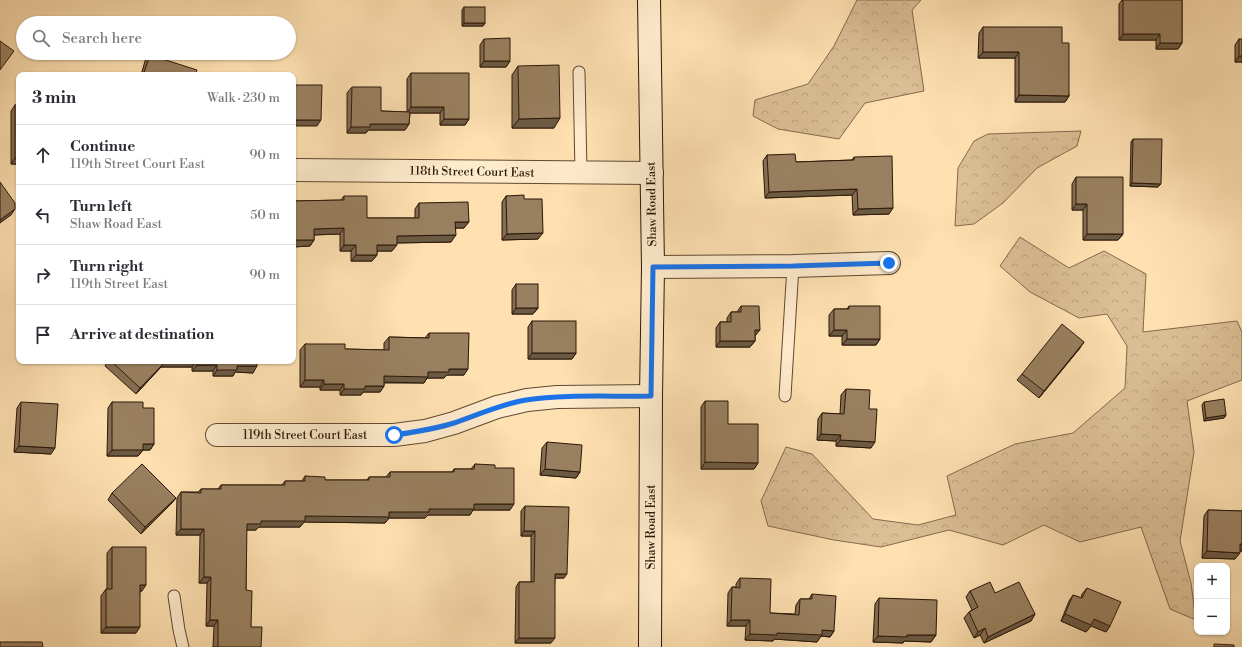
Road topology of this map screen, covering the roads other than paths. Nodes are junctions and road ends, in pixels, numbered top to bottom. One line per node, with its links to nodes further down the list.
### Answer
1 (650, 0): 5 (street, Shaw Road East)
2 (579, 72): 4 (lane)
3 (296, 170): 4 (street, 118th Street Court East)
4 (581, 172): 5 (street, 118th Street Court East)
5 (652, 174): 8 (street, Shaw Road East)
6 (889, 263): 7 (street)
7 (793, 266): 8 (street); 10 (lane)
8 (653, 267): 9 (street, Shaw Road East)
9 (651, 396): 11 (street, 119th Street Court East); 14 (street, Shaw Road East)
10 (785, 396)
11 (218, 435)
12 (174, 596): 13 (lane)
13 (183, 647)
14 (650, 647)

